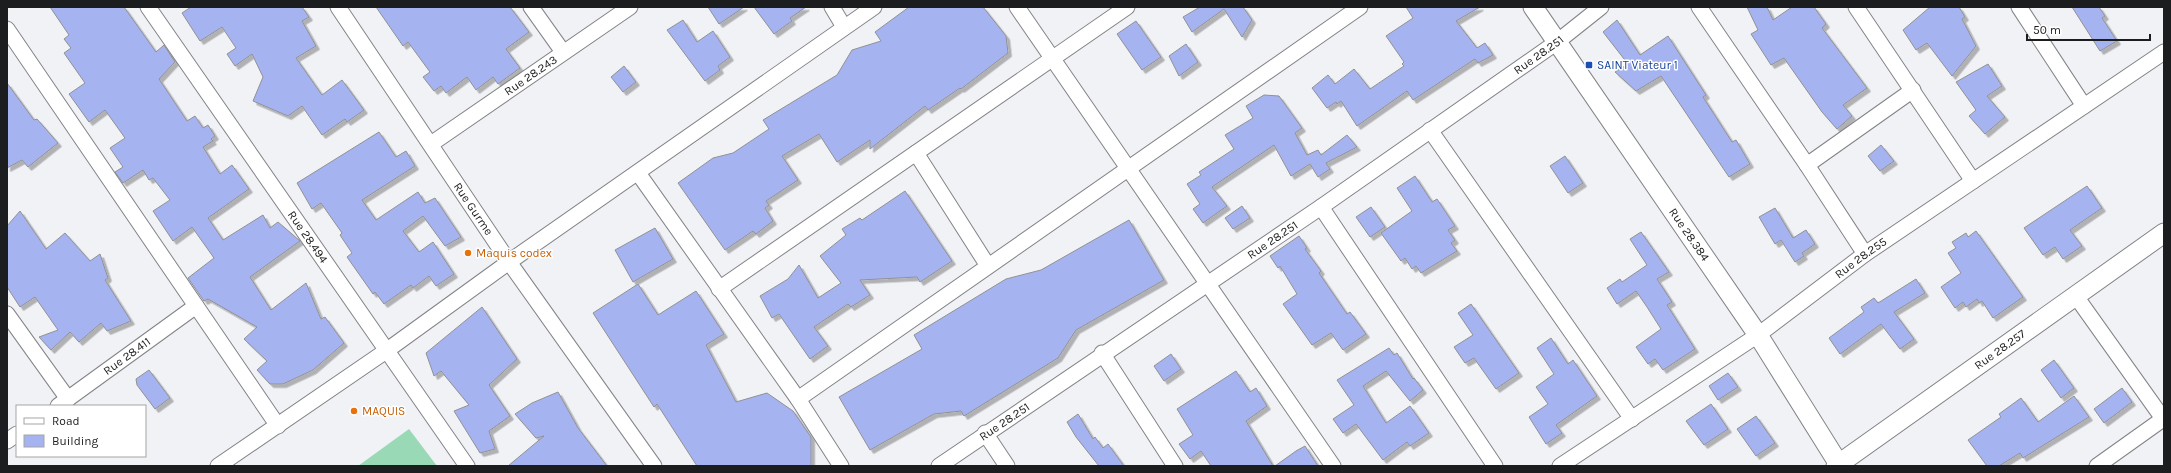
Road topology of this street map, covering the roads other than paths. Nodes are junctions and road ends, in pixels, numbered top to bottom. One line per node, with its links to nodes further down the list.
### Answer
1 (148, 7): 41 (street, Rue 28.494)
2 (338, 7): 24 (street, Rue Gurme)
3 (531, 7): 18 (street)
4 (630, 7): 18 (street, Rue 28.243)
5 (832, 7): 15 (street)
6 (874, 7): 15 (street)
7 (1017, 7): 20 (street)
8 (1127, 7): 20 (street)
9 (1360, 7): 27 (street)
10 (1533, 7): 17 (street, Rue 28.384)
11 (1601, 7): 17 (street, Rue 28.251)
12 (1698, 7): 26 (street)
13 (1856, 7): 21 (street)
14 (2019, 7): 22 (street)
15 (844, 27): 28 (street)
16 (7, 29): 38 (street)
17 (1557, 42): 23 (street, Rue 28.251); 40 (street, Rue 28.384)
18 (563, 52): 24 (street, Rue 28.243)
19 (2164, 52): 22 (street, Rue 28.255)
20 (1052, 58): 25 (street); 27 (street)
21 (1913, 90): 26 (street); 29 (street)
22 (2084, 106): 29 (street, Rue 28.255)
23 (1430, 130): 30 (street, Rue 28.251); 45 (street)
24 (431, 144): 33 (street, Rue Gurme)
25 (916, 153): 34 (street); 36 (street)
26 (1807, 164): 32 (street)
27 (1128, 168): 34 (street); 35 (street)
28 (638, 173): 33 (street); 36 (street)
29 (1974, 181): 32 (street, Rue 28.255)
30 (1321, 207): 35 (street, Rue 28.251); 60 (street)
31 (2164, 233): 37 (street, Rue 28.257)
32 (1865, 254): 40 (street, Rue 28.255)
33 (509, 262): 41 (street); 54 (street, Rue Gurme)
34 (988, 266): 43 (street)
35 (1207, 282): 42 (street, Rue 28.251); 59 (street)
36 (719, 289): 43 (street)
37 (2075, 295): 46 (street); 51 (street, Rue 28.257)
38 (196, 306): 44 (street, Rue 28.411); 47 (street)
39 (7, 314): 44 (street)
40 (1758, 335): 45 (street, Rue 28.255); 51 (street, Rue 28.384)
41 (386, 351): 47 (street); 53 (street, Rue 28.494)
42 (1102, 353): 48 (street, Rue 28.251); 58 (street)
43 (798, 399): 55 (street)
44 (63, 403)
45 (1632, 419): 61 (street, Rue 28.255)
46 (2164, 420): 62 (street)
47 (278, 426): 52 (street)
48 (985, 433): 56 (street, Rue 28.251); 57 (street)
49 (16, 435): 50 (street)
50 (7, 441)
51 (1838, 465)
52 (218, 466)
53 (468, 466)
54 (654, 466)
55 (841, 466)
56 (939, 466)
57 (1007, 466)
58 (1175, 466)
59 (1333, 466)
60 (1495, 466)
61 (1560, 466)
62 (2097, 466)

